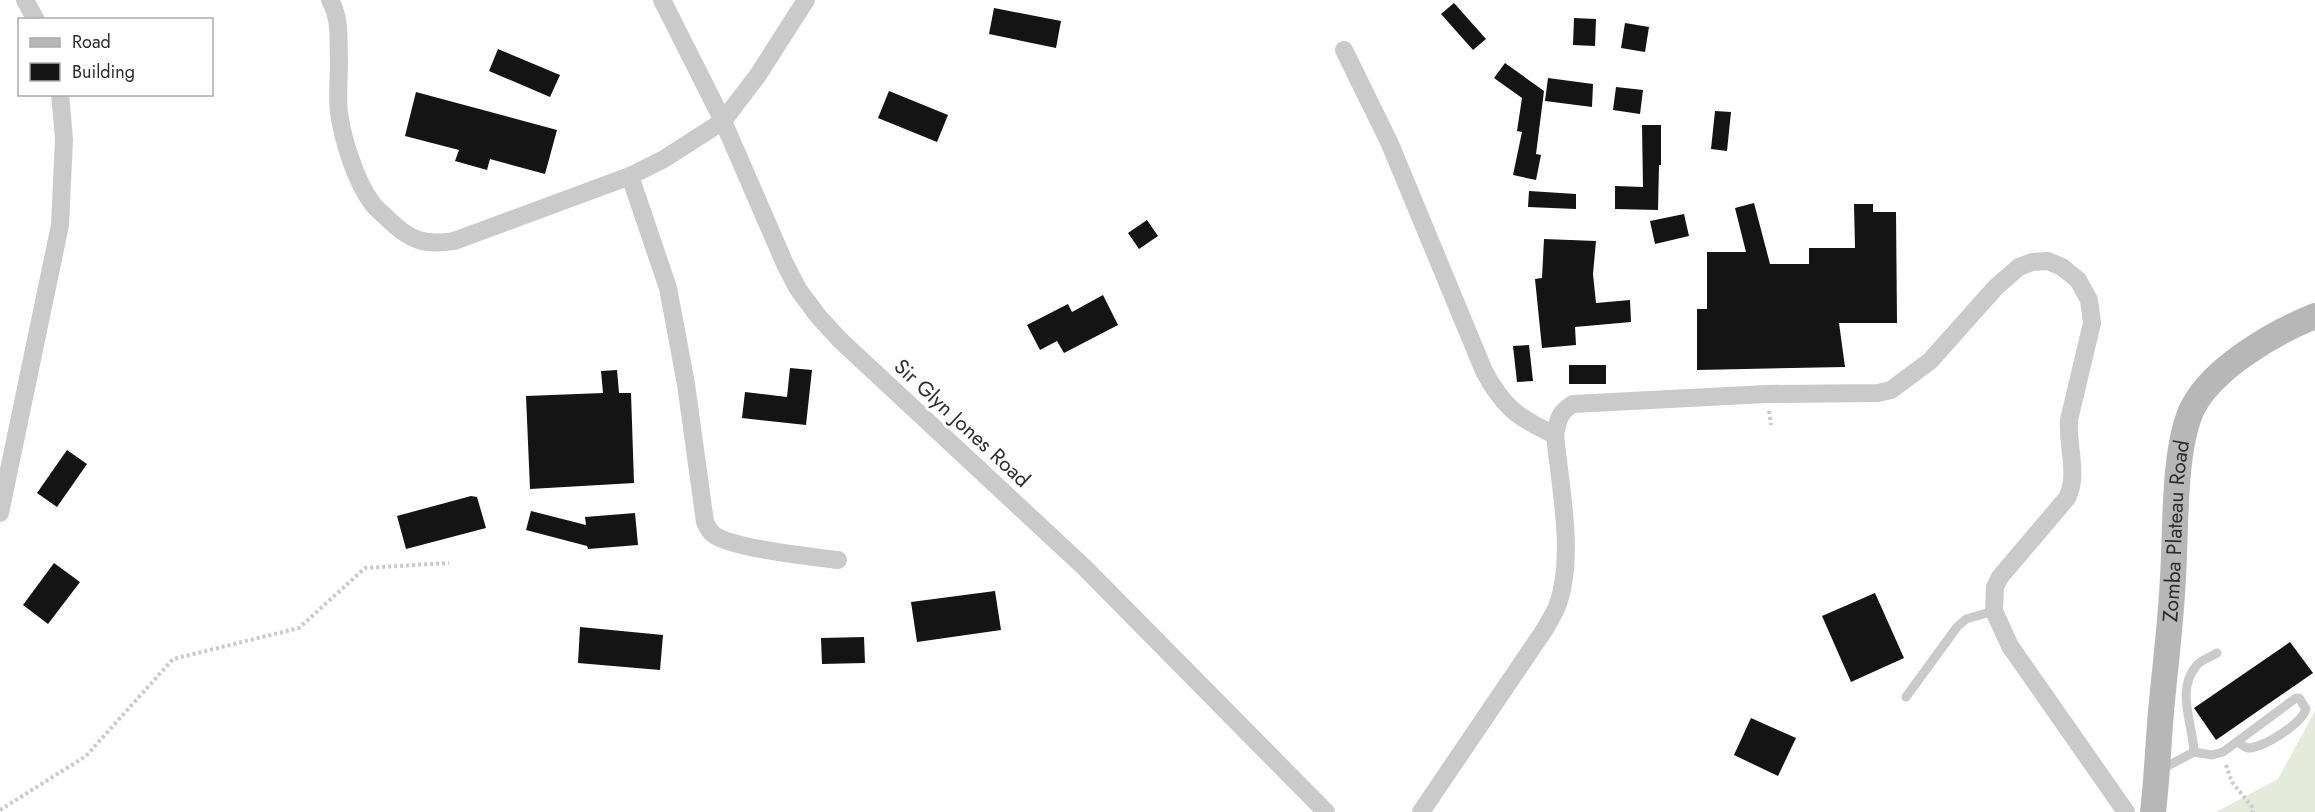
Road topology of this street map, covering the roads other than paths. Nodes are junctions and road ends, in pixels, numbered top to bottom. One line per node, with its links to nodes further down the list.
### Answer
1 (26, 0): 5 (street)
2 (330, 0): 9 (street)
3 (662, 0): 8 (street, Sir Glyn Jones Road)
4 (806, 0): 8 (street)
5 (35, 18)
6 (1344, 50): 11 (street)
7 (60, 96): 12 (street)
8 (723, 121): 9 (street); 20 (street, Sir Glyn Jones Road)
9 (630, 176): 13 (street)
10 (2315, 316): 19 (street, Zomba Plateau Road)
11 (1555, 435): 14 (street); 21 (street)
12 (0, 513)
13 (838, 560)
14 (1994, 611): 16 (lane); 22 (street)
15 (2217, 653): 18 (lane)
16 (1906, 697)
17 (2237, 742): 17 (lane); 18 (lane)
18 (2194, 752): 19 (lane)
19 (2157, 772): 23 (street, Zomba Plateau Road)
20 (1326, 812)
21 (1421, 812)
22 (2126, 812)
23 (2153, 812)

